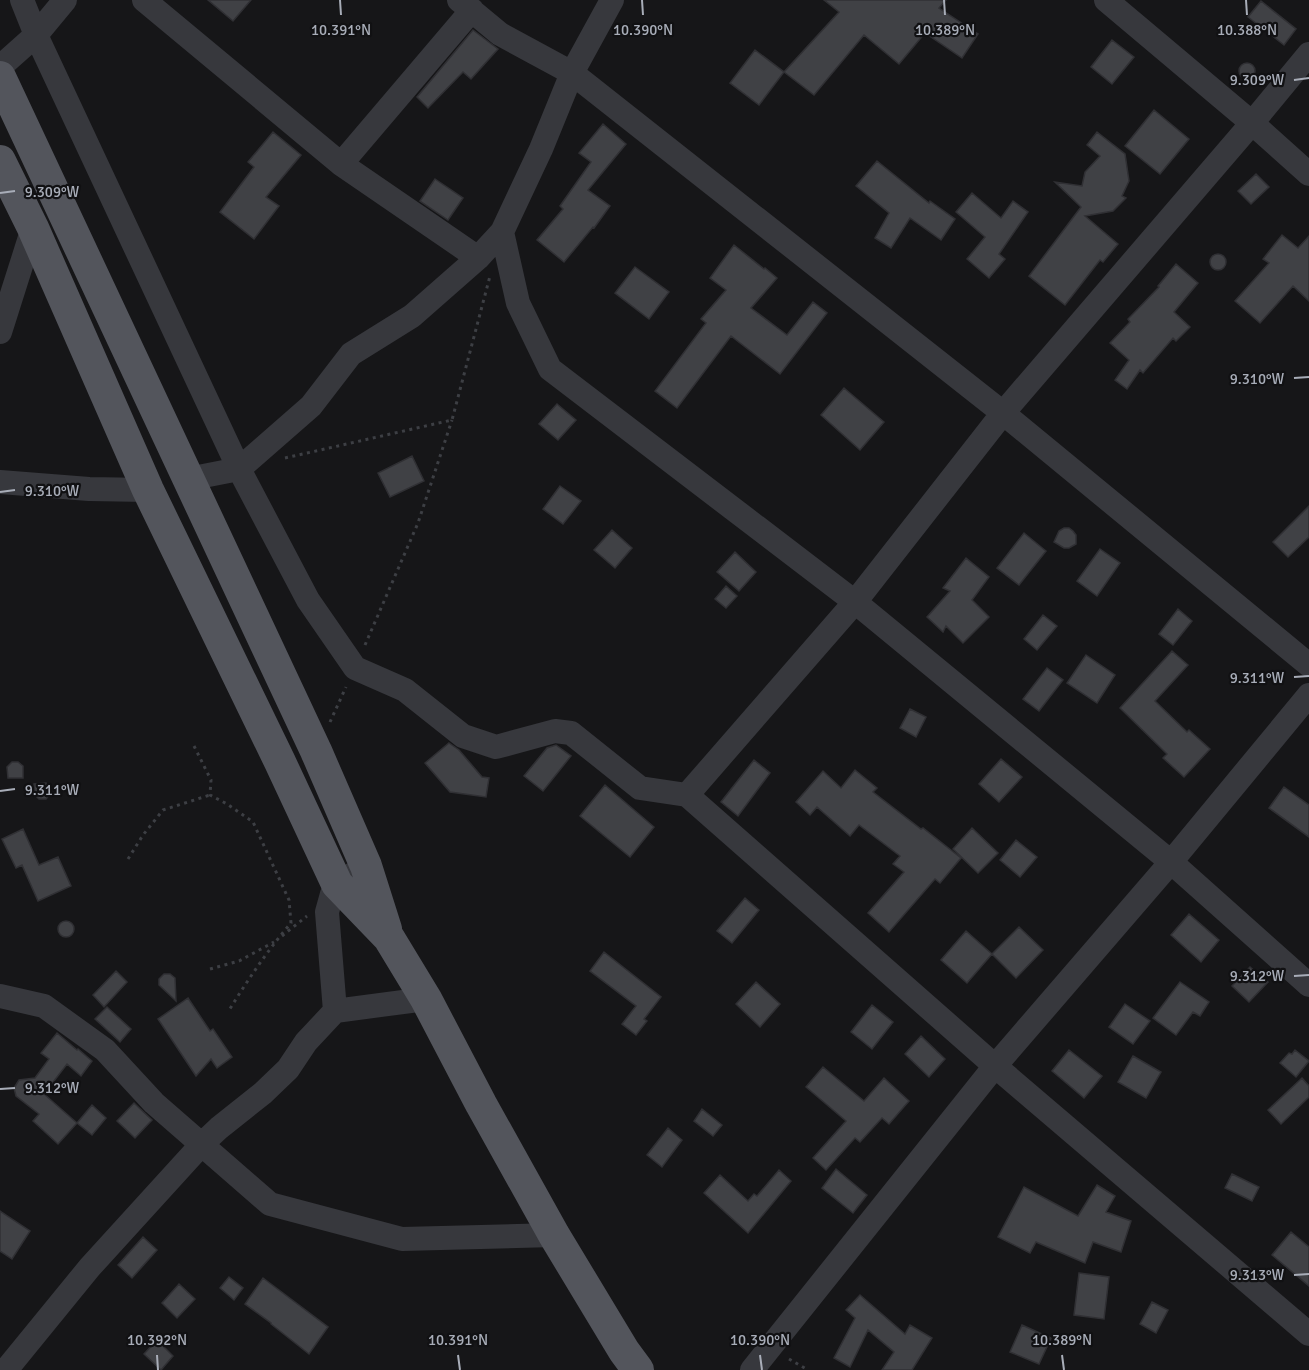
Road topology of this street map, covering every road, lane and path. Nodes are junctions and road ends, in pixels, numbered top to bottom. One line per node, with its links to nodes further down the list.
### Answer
1 (22, 0): 7 (street)
2 (65, 0): 7 (street)
3 (144, 0): 14 (street)
4 (612, 0): 10 (street)
5 (1106, 0): 12 (street)
6 (465, 5): 10 (street); 14 (street)
7 (36, 34): 9 (street); 23 (street)
8 (1309, 54): 12 (street)
9 (0, 67)
10 (572, 73): 17 (street); 20 (street)
11 (0, 77): 24 (main road)
12 (1252, 123): 15 (street); 20 (street)
13 (0, 161): 16 (main road)
14 (341, 164): 18 (street)
15 (1309, 174)
16 (33, 228): 19 (street); 26 (main road)
17 (501, 232): 18 (street); 27 (street)
18 (484, 267): 21 (path); 23 (street)
19 (0, 332)
20 (1003, 413): 27 (street); 28 (street)
21 (452, 420): 22 (path); 29 (path)
22 (284, 459)
23 (239, 469): 24 (street); 29 (street)
24 (188, 479): 32 (main road)
25 (0, 483): 26 (street)
26 (148, 490): 38 (main road)
27 (855, 602): 34 (street); 36 (street)
28 (1309, 665)
29 (355, 668): 32 (path); 34 (street)
30 (1309, 695): 36 (street)
31 (194, 746): 33 (path)
32 (316, 751): 37 (main road)
33 (210, 795): 35 (path); 40 (path)
34 (687, 795): 47 (street)
35 (128, 859)
36 (1171, 862): 42 (street); 47 (street)
37 (366, 866): 38 (street); 39 (main road)
38 (335, 889): 39 (main road); 40 (path); 46 (street)
39 (389, 938): 44 (main road)
40 (275, 942): 41 (path); 45 (path)
41 (210, 969)
42 (1309, 985)
43 (0, 996): 48 (street)
44 (426, 999): 46 (street); 49 (main road)
45 (228, 1011)
46 (335, 1011): 48 (street)
47 (995, 1066): 50 (street); 53 (street)
48 (202, 1144): 49 (street); 51 (street)
49 (554, 1235): 52 (main road)
50 (1309, 1335)
51 (6, 1370)
52 (638, 1370)
53 (752, 1370)

